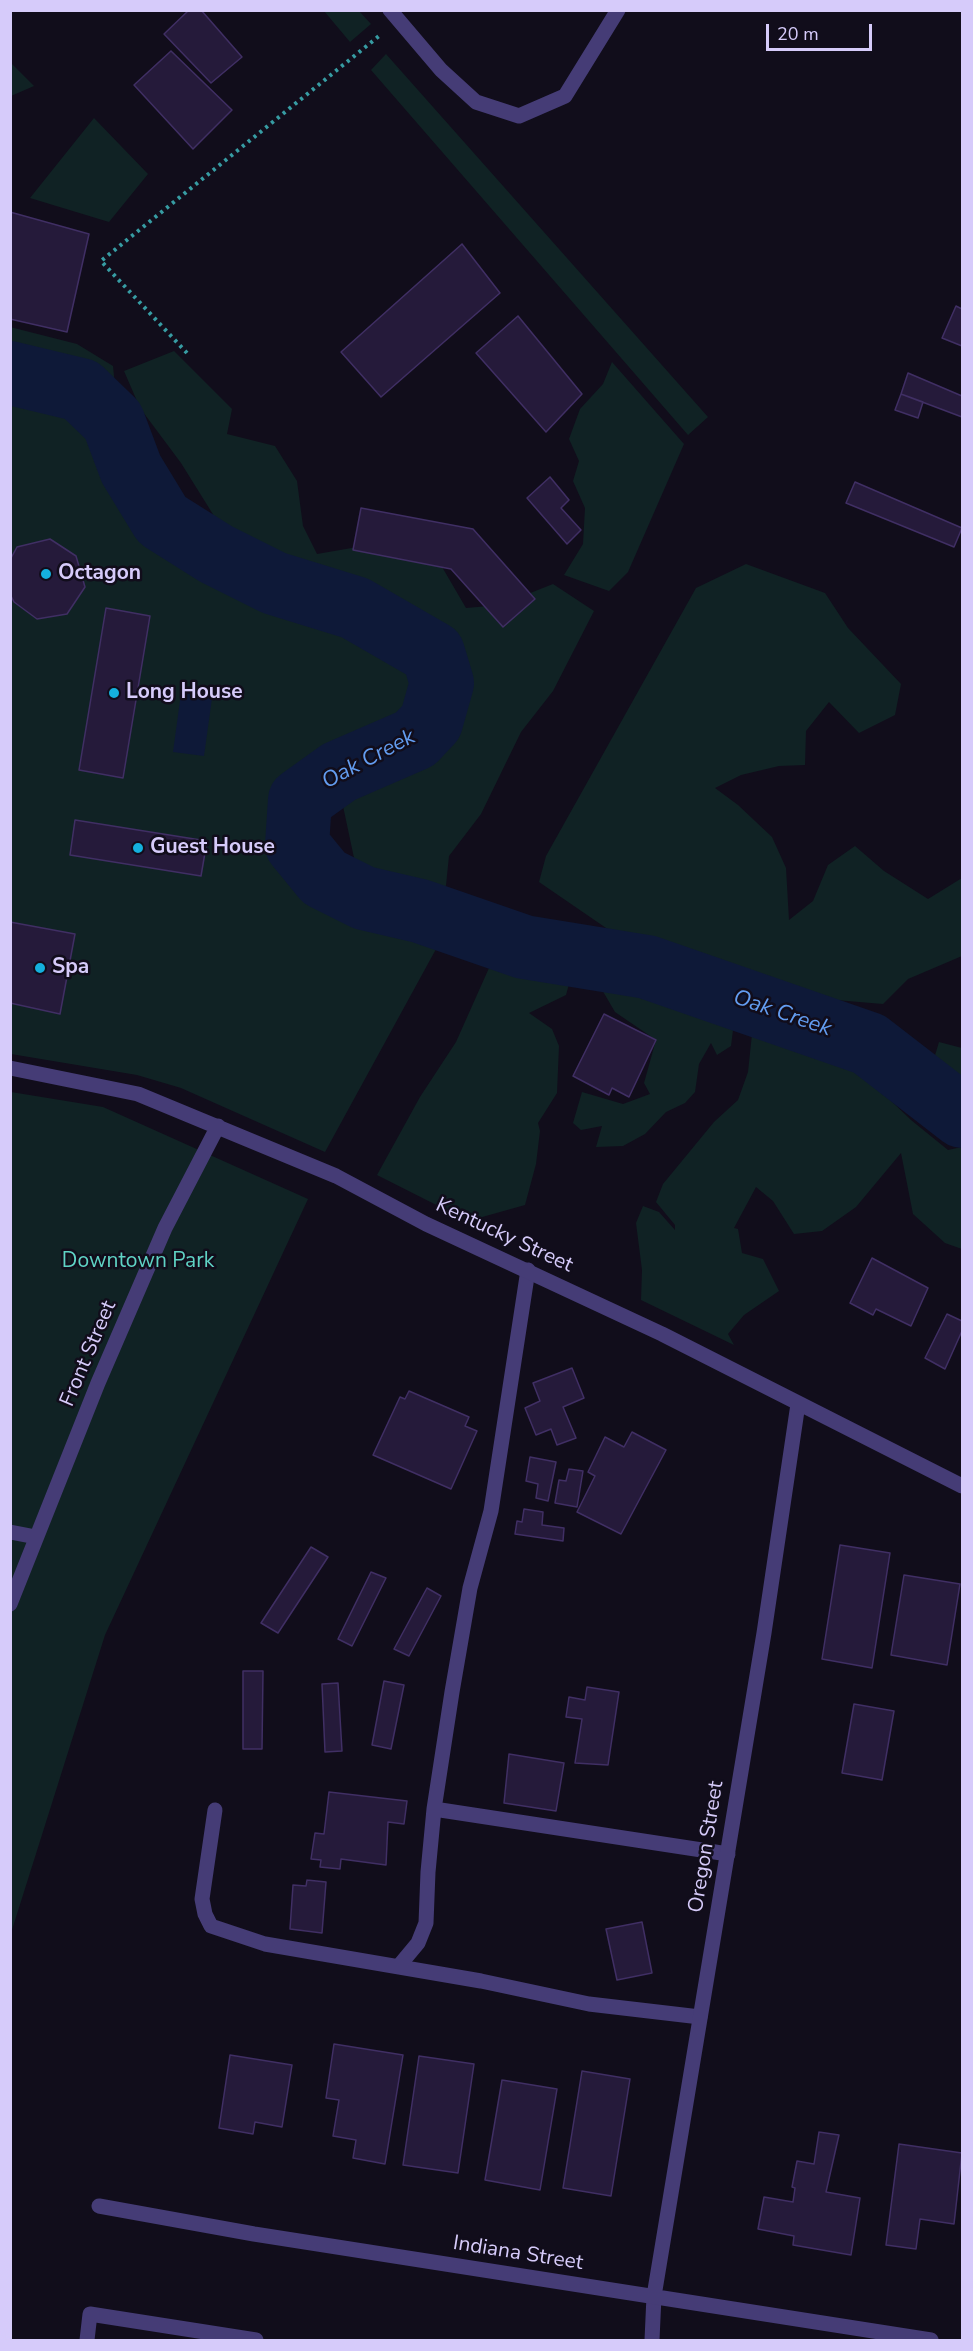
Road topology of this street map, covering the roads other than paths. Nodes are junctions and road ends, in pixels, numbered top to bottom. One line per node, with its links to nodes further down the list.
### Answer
1 (618, 10): 2 (street)
2 (394, 15)
3 (10, 1068): 4 (street, Kentucky Street)
4 (218, 1126): 5 (street, Kentucky Street); 9 (street, Front Street)
5 (528, 1270): 6 (street, Kentucky Street); 11 (street)
6 (798, 1404): 7 (street, Kentucky Street); 13 (street, Oregon Street)
7 (963, 1486)
8 (10, 1532): 9 (street)
9 (36, 1537): 10 (street, Front Street)
10 (10, 1604)
11 (435, 1809): 13 (street); 14 (street)
12 (215, 1810): 14 (street)
13 (728, 1854): 15 (street, Oregon Street)
14 (398, 1967): 15 (street)
15 (700, 2017): 17 (street, Oregon Street)
16 (99, 2206): 17 (street, Indiana Street)
17 (654, 2296): 22 (street, Oregon Street); 23 (street, Indiana Street)
18 (177, 2334): 19 (street); 20 (street)
19 (87, 2340)
20 (251, 2340): 21 (street)
21 (256, 2340)
22 (652, 2340)
23 (931, 2340)

